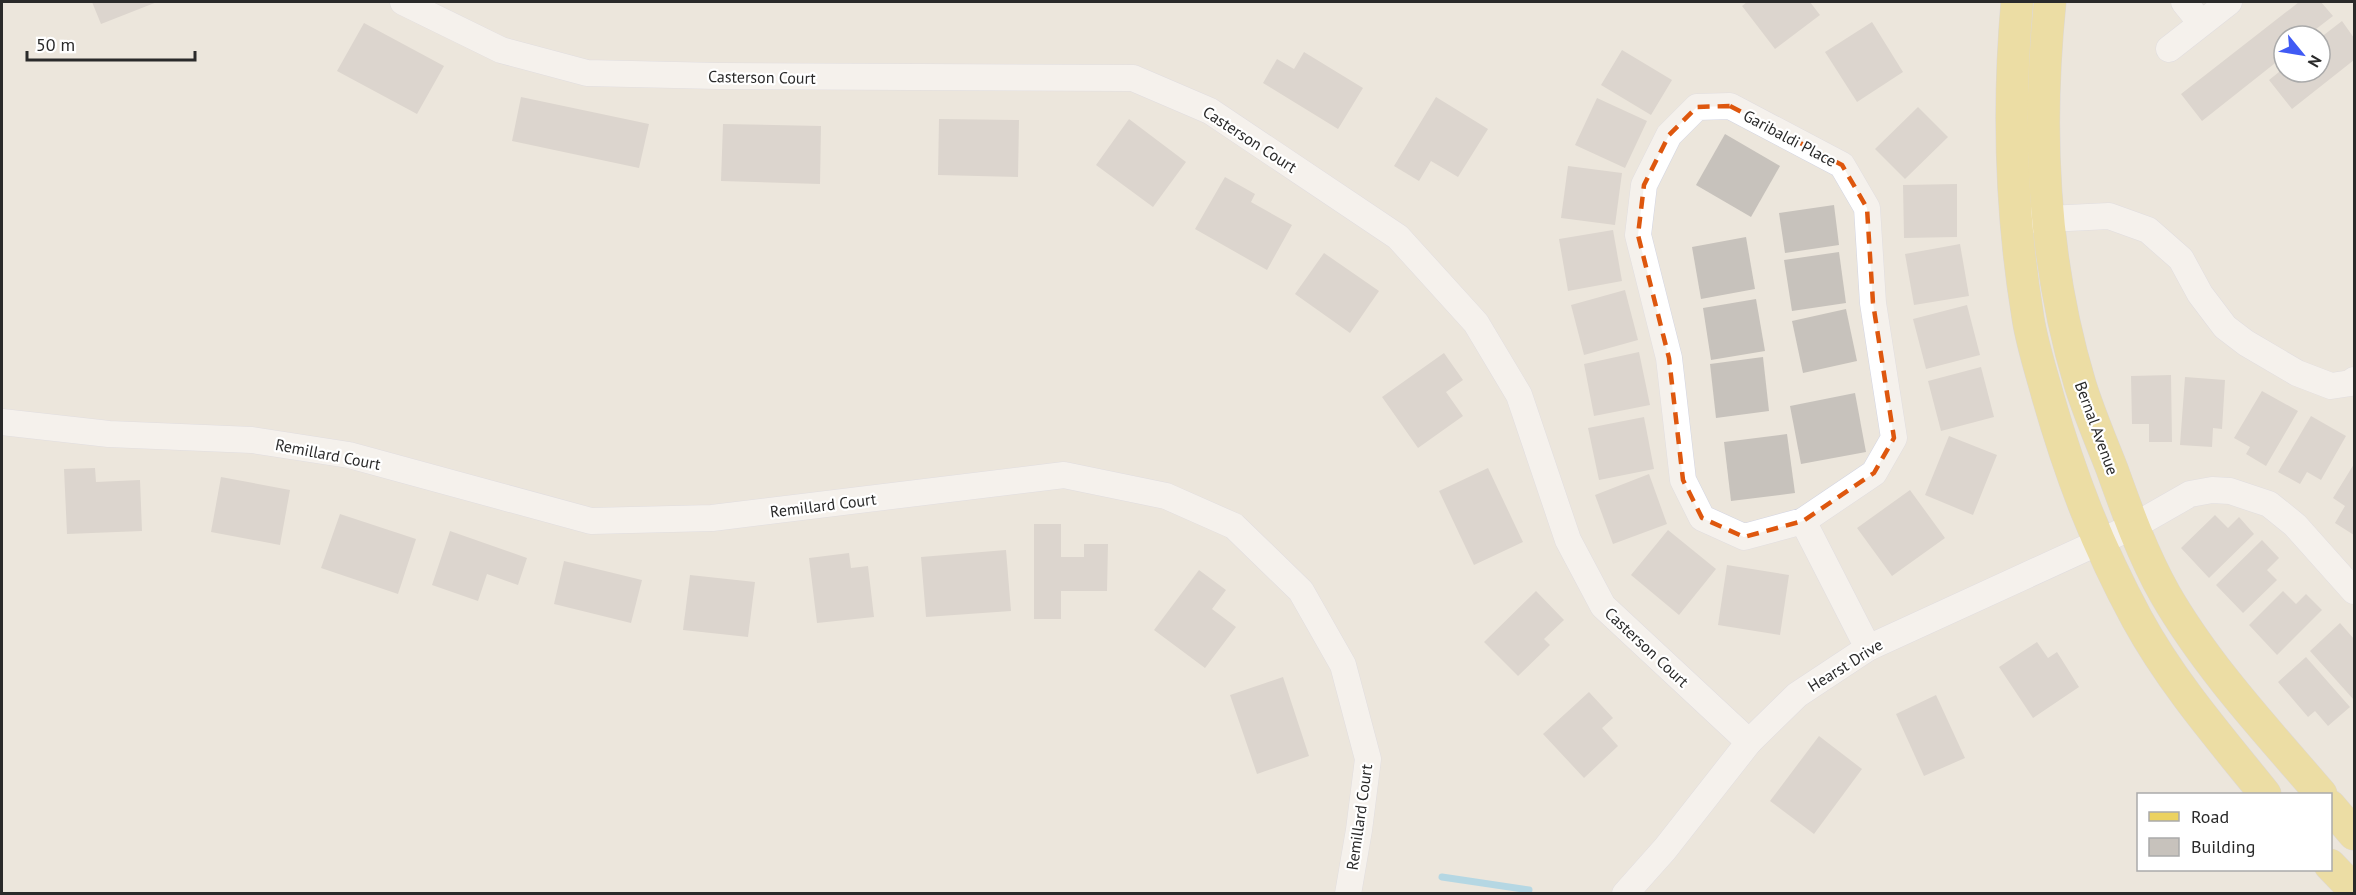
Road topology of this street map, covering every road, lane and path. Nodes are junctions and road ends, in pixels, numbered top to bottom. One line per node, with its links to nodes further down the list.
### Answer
1 (404, 2): 16 (street, Casterson Court)
2 (2017, 2): 8 (main road, Bernal Avenue)
3 (2050, 2): 8 (main road, Bernal Avenue)
4 (2184, 2): 6 (street)
5 (2229, 2): 6 (street)
6 (2201, 23): 7 (street)
7 (2169, 49)
8 (2032, 220): 9 (street); 12 (main road, Bernal Avenue); 13 (main road, Bernal Avenue)
9 (2355, 380)
10 (2, 422): 23 (street, Remillard Court)
11 (1803, 520): 11 (street, Garibaldi Place); 15 (street)
12 (2134, 526): 13 (street, Hearst Drive); 14 (street, Hearst Drive); 18 (main road, Bernal Avenue)
13 (2097, 542): 15 (street, Hearst Drive); 17 (main road, Bernal Avenue)
14 (2355, 591)
15 (1868, 648): 16 (street, Hearst Drive)
16 (1749, 742): 24 (street, Hearst Drive)
17 (2263, 793)
18 (2319, 793)
19 (2332, 807): 20 (main road)
20 (2355, 834)
21 (2332, 866): 22 (main road)
22 (2355, 890)
23 (1348, 894)
24 (1625, 894)

